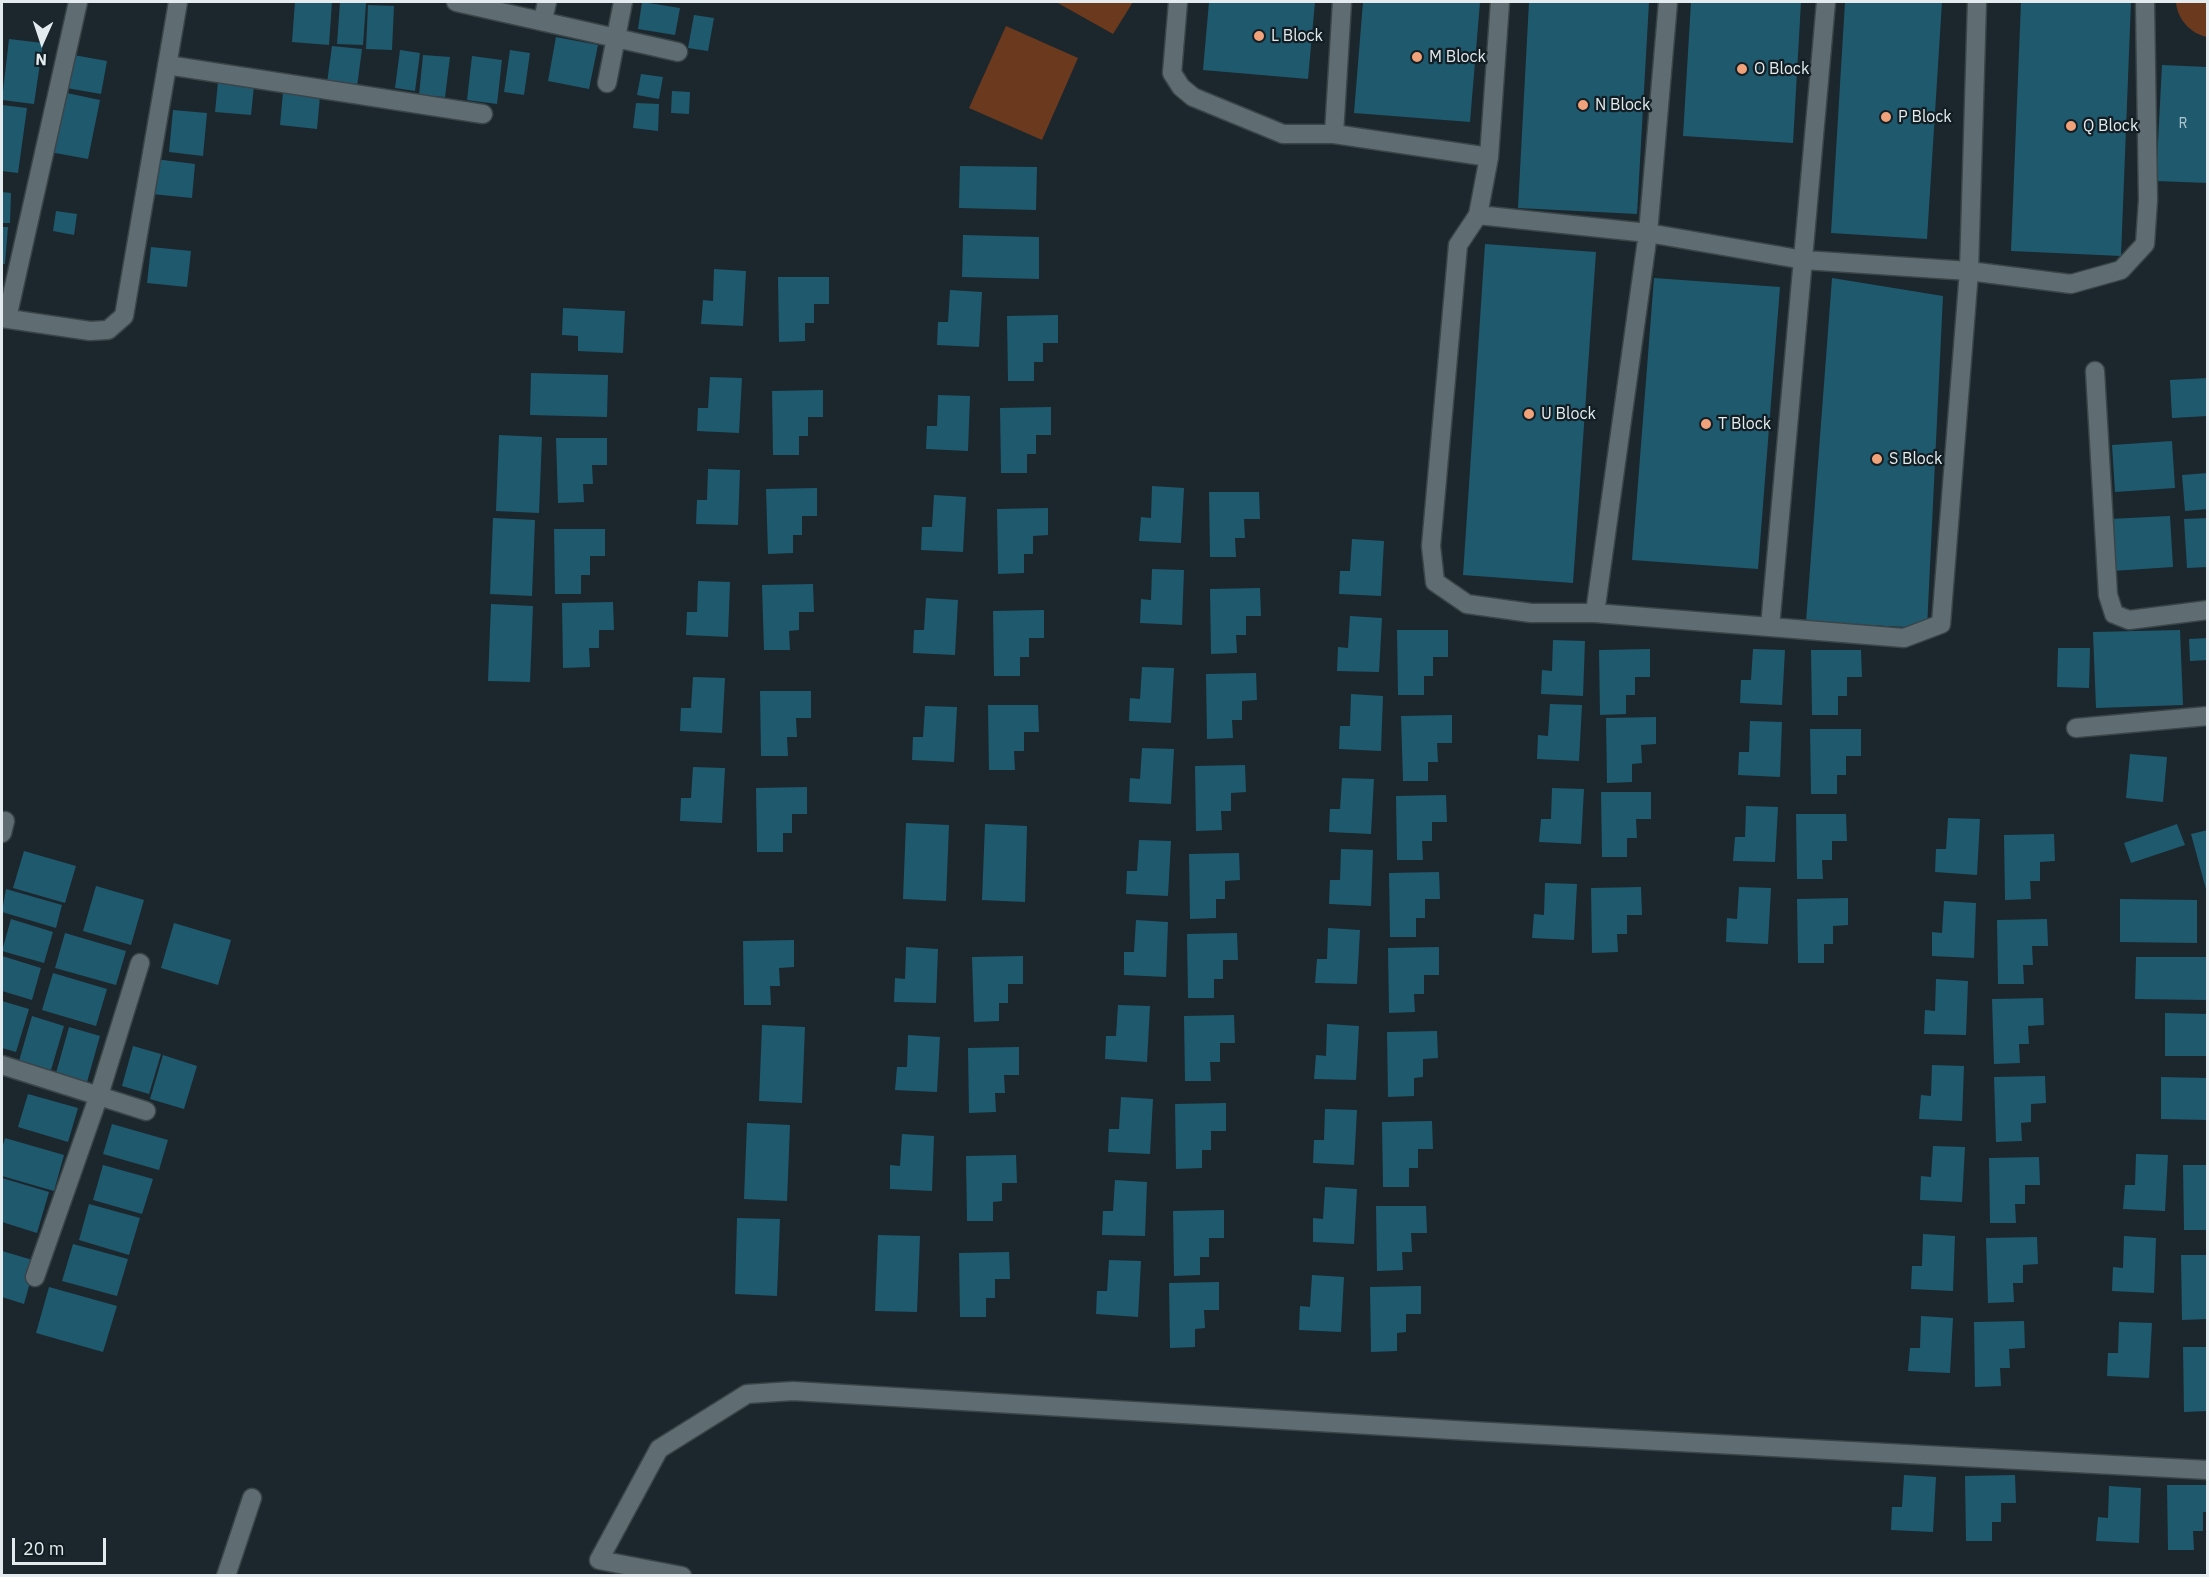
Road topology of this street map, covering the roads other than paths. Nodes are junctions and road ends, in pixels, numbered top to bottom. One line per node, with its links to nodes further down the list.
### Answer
1 (78, 2): 25 (street)
2 (178, 2): 16 (street)
3 (456, 2): 13 (street)
4 (547, 2): 13 (street)
5 (623, 2): 14 (street)
6 (1178, 2): 19 (street)
7 (1342, 2): 19 (street)
8 (1500, 2): 20 (street)
9 (1668, 2): 22 (street)
10 (1826, 2): 23 (street)
11 (1977, 2): 24 (street)
12 (2145, 2): 24 (street)
13 (543, 20): 14 (street)
14 (615, 39): 15 (street); 17 (street)
15 (678, 52)
16 (167, 65): 18 (street); 25 (street)
17 (607, 83)
18 (483, 114)
19 (1334, 134): 20 (street)
20 (1490, 157): 21 (street)
21 (1478, 215): 22 (street); 28 (street)
22 (1648, 233): 23 (street); 28 (street)
23 (1804, 260): 24 (street); 29 (street)
24 (1969, 271): 29 (street)
25 (4, 318)
26 (2095, 371): 27 (street)
27 (2208, 610)
28 (1595, 613): 29 (street)
29 (1770, 627)
30 (2208, 716): 31 (street)
31 (2076, 728)
32 (140, 963): 34 (street)
33 (2, 1065): 34 (street)
34 (99, 1095): 35 (street); 36 (street)
35 (146, 1112)
36 (35, 1276)
37 (2208, 1470): 40 (street)
38 (252, 1498): 39 (street)
39 (226, 1575)
40 (682, 1575)

